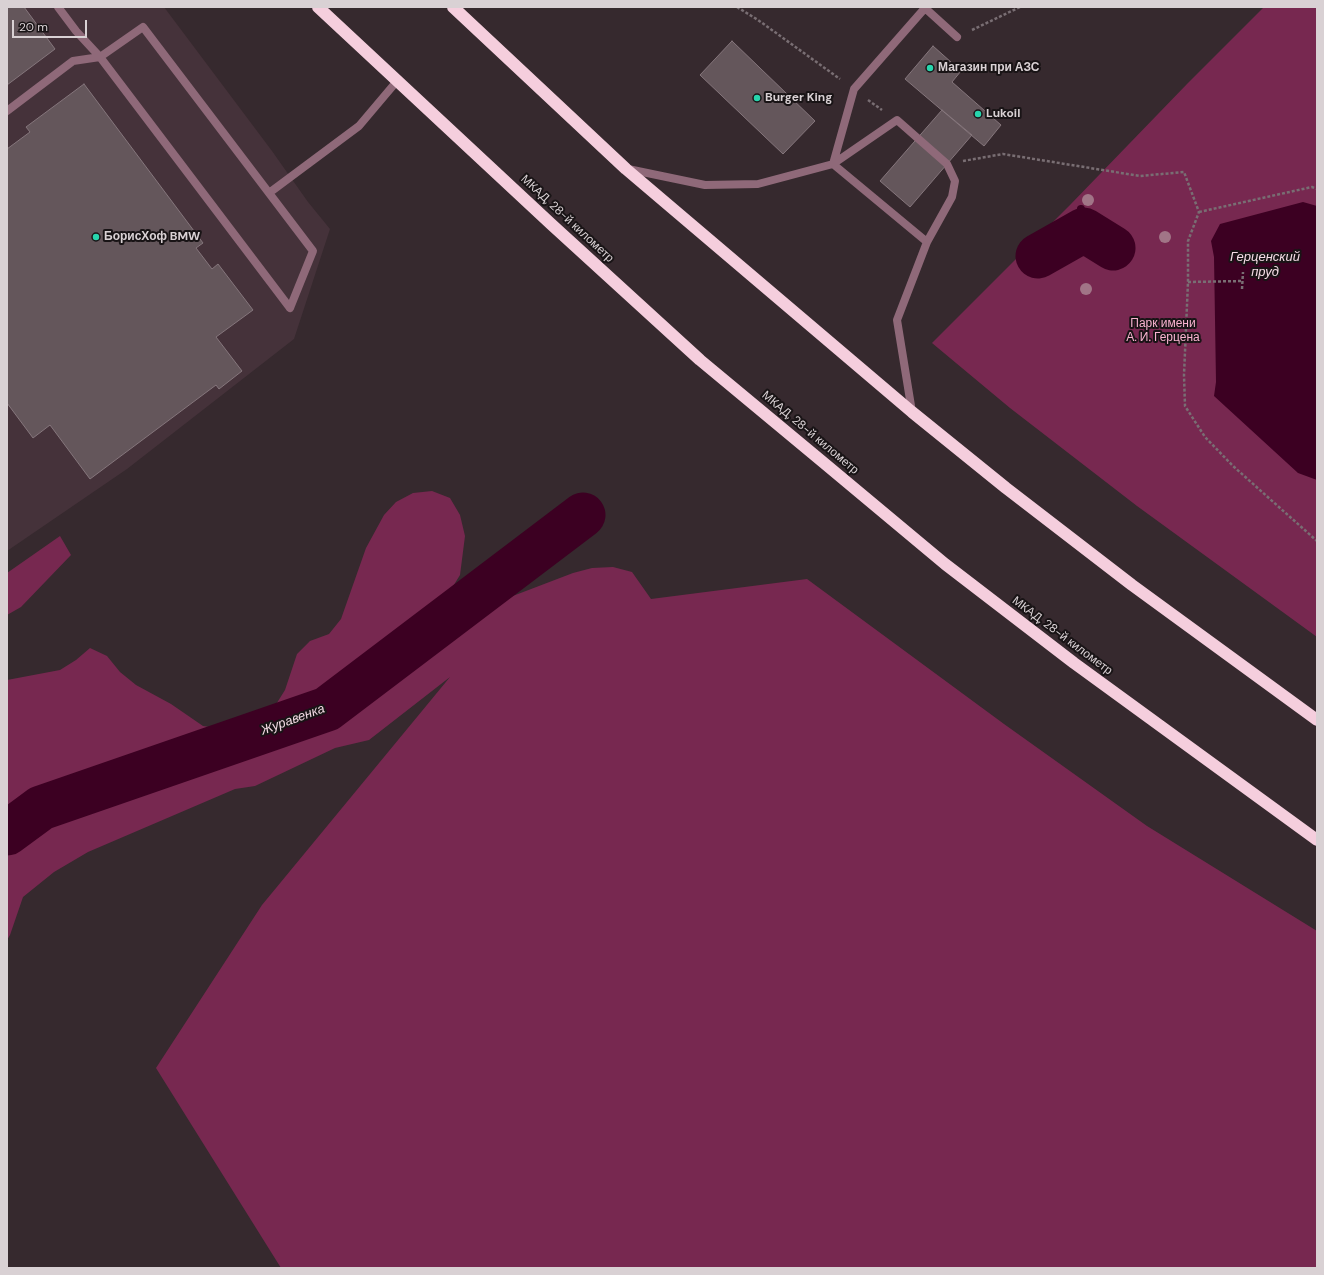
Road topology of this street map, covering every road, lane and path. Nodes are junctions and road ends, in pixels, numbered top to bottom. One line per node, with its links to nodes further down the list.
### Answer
1 (58, 7): 7 (lane)
2 (318, 7): 8 (highway, МКАД, 28-й километр)
3 (453, 7): 14 (highway)
4 (737, 7): 9 (path)
5 (1020, 7): 6 (path)
6 (958, 37): 9 (lane)
7 (100, 57): 10 (lane); 16 (lane); 16 (lane)
8 (397, 81): 16 (lane); 26 (highway, МКАД, 28-й километр)
9 (854, 89): 11 (path); 12 (lane)
10 (7, 112)
11 (896, 120): 12 (lane); 13 (lane)
12 (833, 164): 14 (lane); 18 (lane)
13 (947, 164): 17 (path); 18 (lane)
14 (626, 169): 23 (highway)
15 (1317, 187): 17 (path)
16 (269, 194)
17 (1199, 212): 21 (path)
18 (928, 242): 23 (lane)
19 (1243, 272): 20 (path)
20 (1243, 281): 21 (path); 22 (path)
21 (1188, 282): 24 (path)
22 (1242, 289)
23 (912, 412): 25 (highway)
24 (1317, 541)
25 (1317, 720)
26 (1317, 840)

